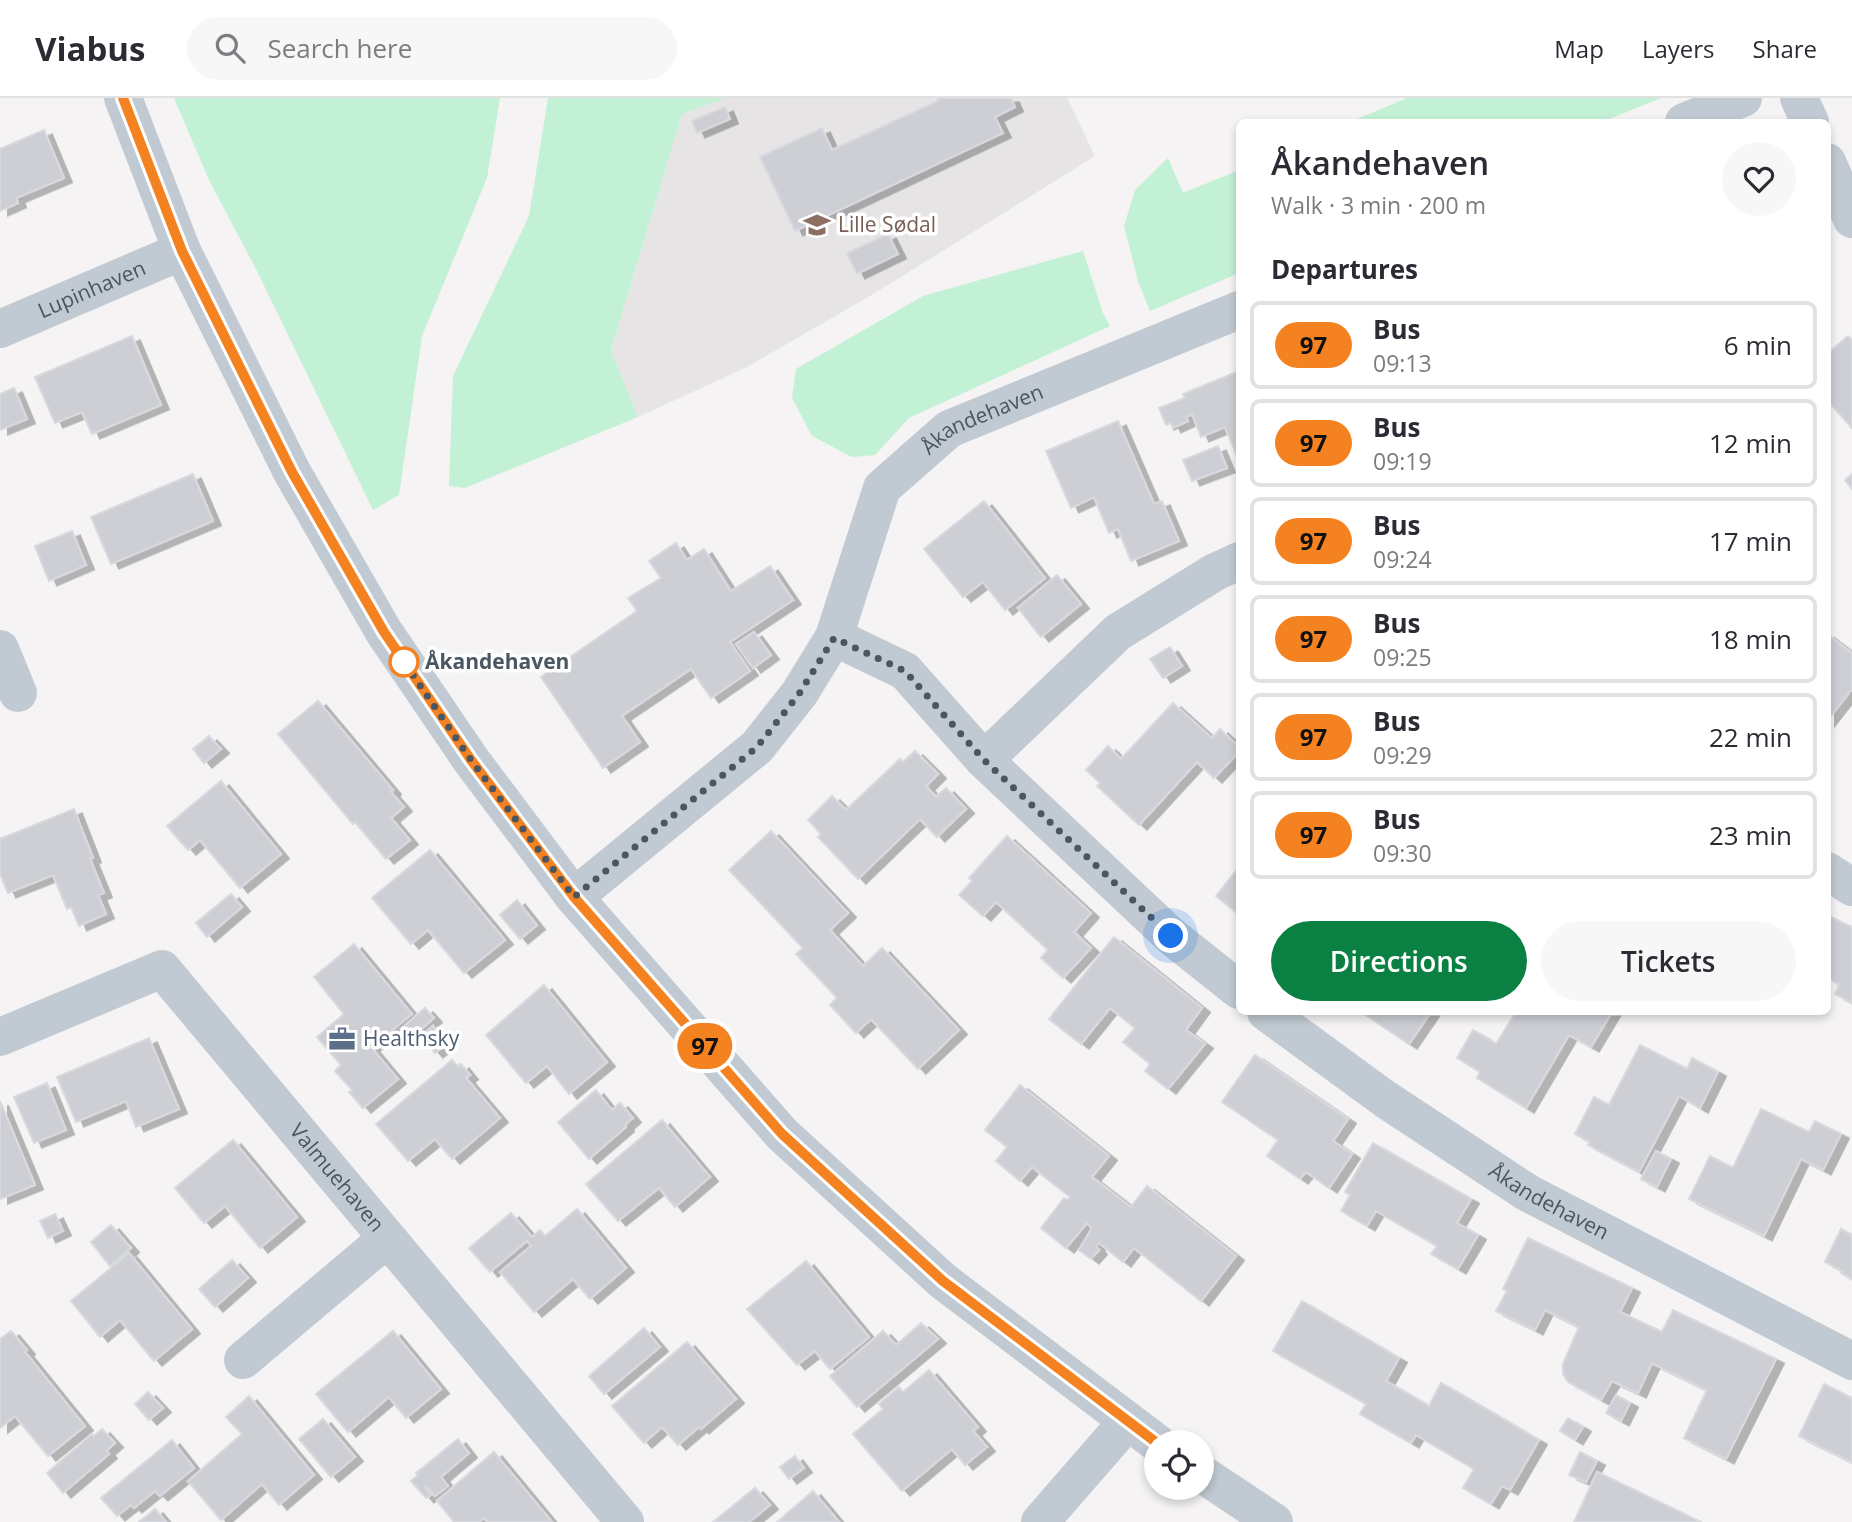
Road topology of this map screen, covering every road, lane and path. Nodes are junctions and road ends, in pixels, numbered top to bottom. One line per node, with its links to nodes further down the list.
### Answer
1 (123, 98): 8 (street)
2 (1743, 98): 4 (street)
3 (1799, 98): 5 (street)
4 (1692, 119)
5 (1809, 119)
6 (1831, 171): 7 (street)
7 (1852, 219)
8 (182, 251): 10 (street, Lupinhaven); 18 (street)
9 (1236, 311): 12 (street, Åkandehaven)
10 (0, 329)
11 (1236, 562): 15 (street)
12 (834, 638): 15 (street); 18 (street, Åkandehaven)
13 (0, 649): 14 (street)
14 (18, 693)
15 (984, 760): 19 (street)
16 (1831, 874): 17 (street)
17 (1852, 887)
18 (574, 897): 25 (street)
19 (1236, 988)
20 (1270, 1015): 24 (street, Åkandehaven)
21 (0, 1037): 22 (street, Valmuehaven)
22 (389, 1241): 23 (street); 27 (street, Valmuehaven)
23 (243, 1360)
24 (1852, 1361)
25 (1142, 1432): 28 (street)
26 (1214, 1482): 29 (street)
27 (625, 1522)
28 (1040, 1522)
29 (1274, 1522)

